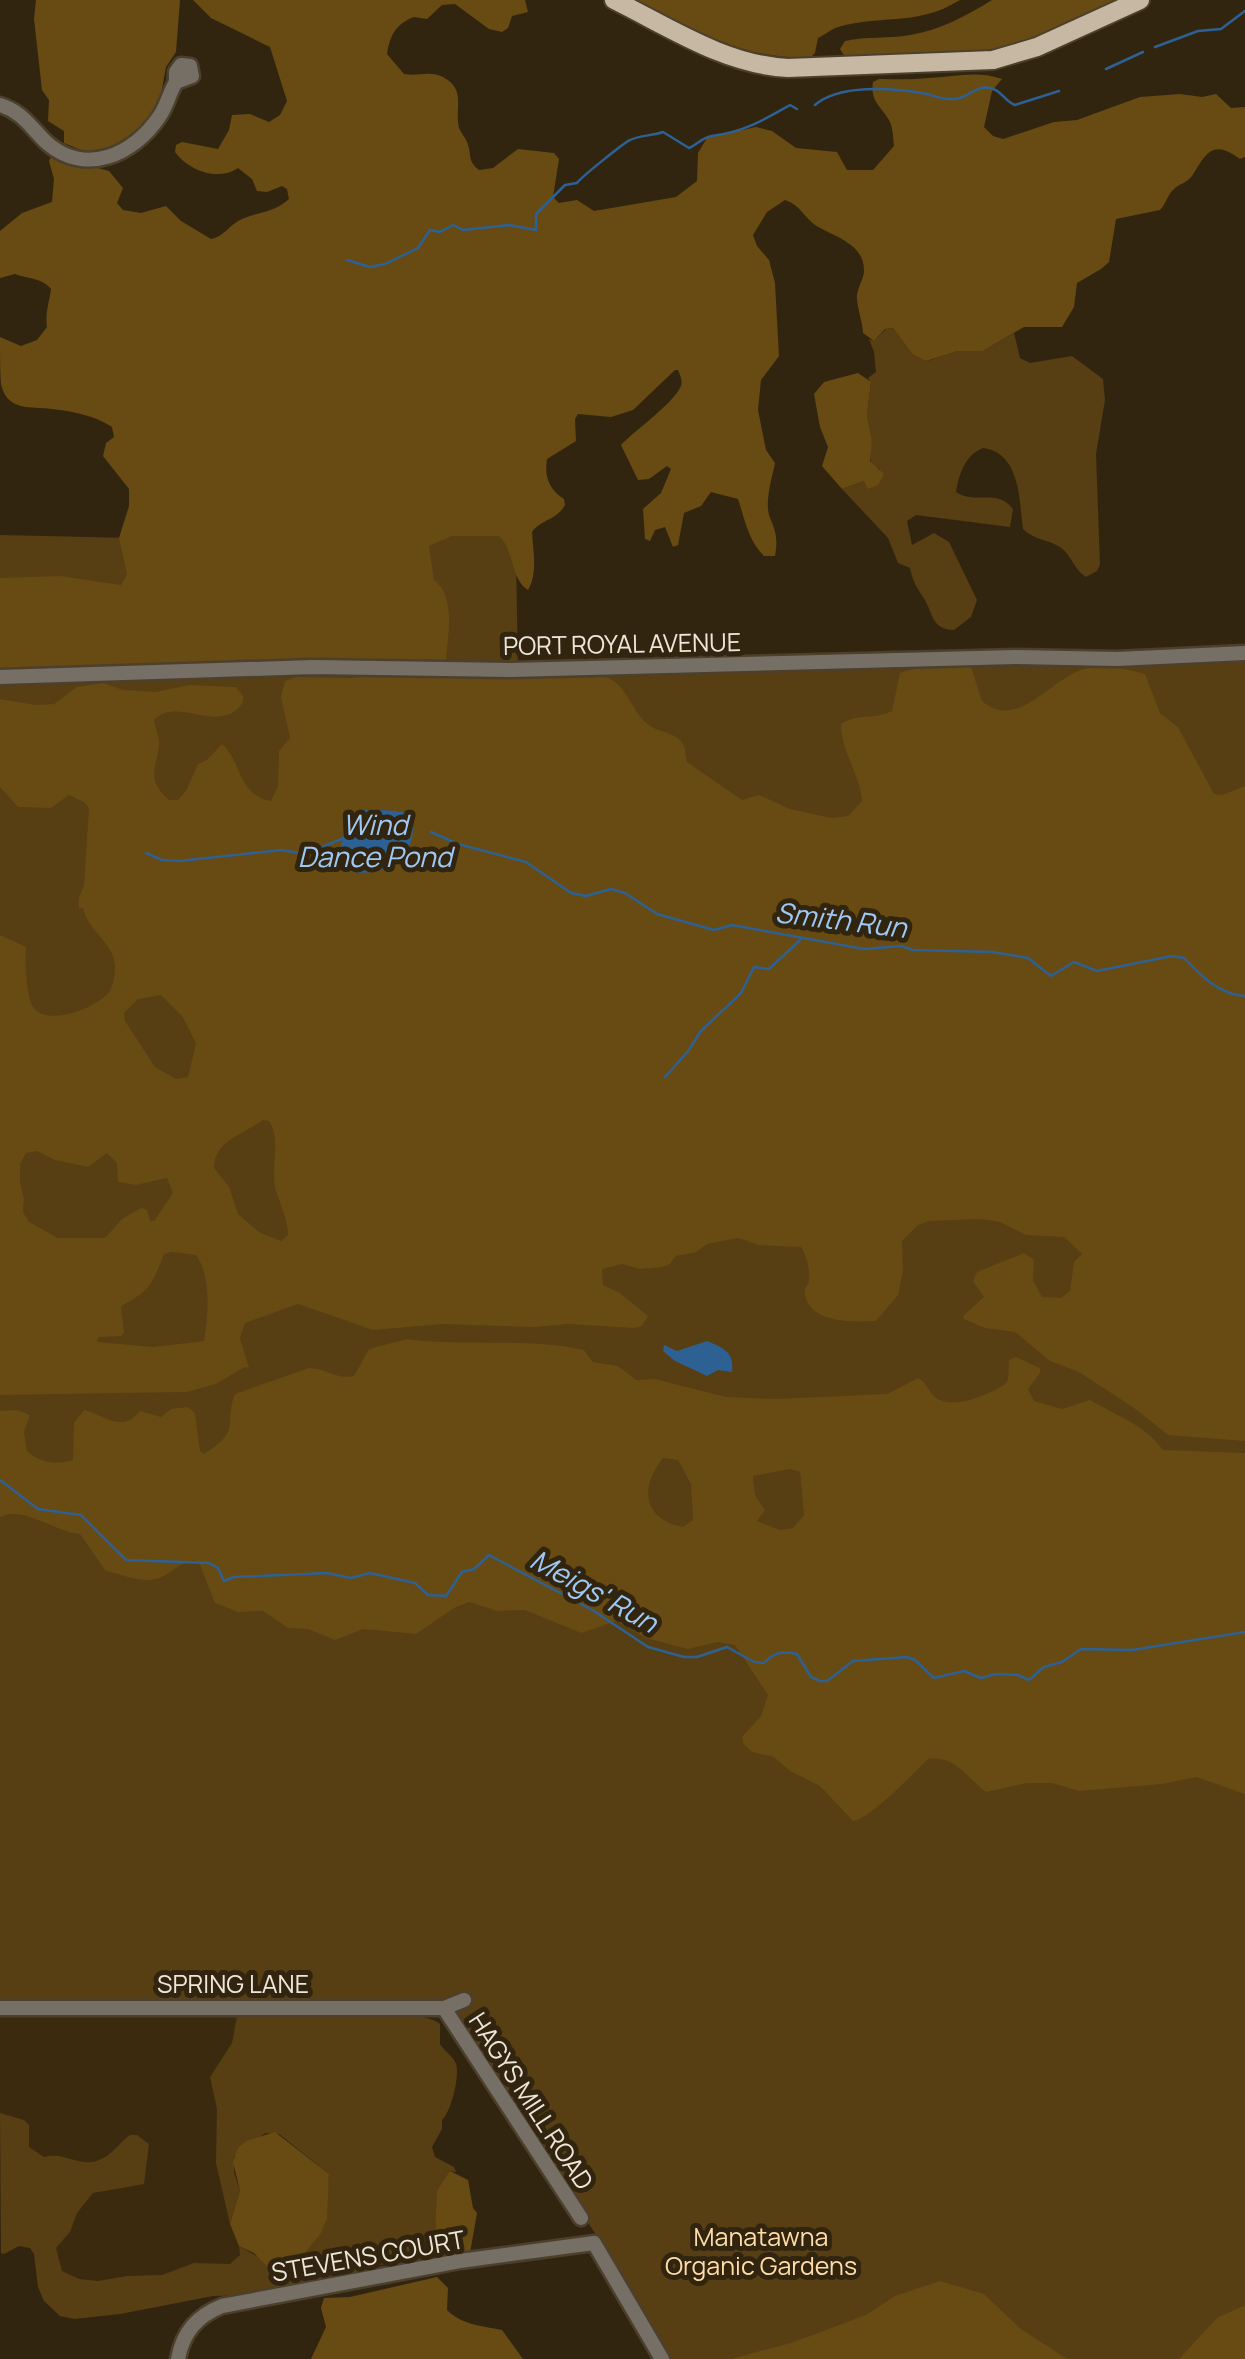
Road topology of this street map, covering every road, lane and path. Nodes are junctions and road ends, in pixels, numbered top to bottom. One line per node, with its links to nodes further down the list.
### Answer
1 (614, 0): 2 (main road)
2 (1140, 0)
3 (176, 82): 4 (street)
4 (0, 105)
5 (1245, 653): 6 (street, PORT ROYAL AVENUE)
6 (0, 678)
7 (464, 2000): 9 (street, SPRING LANE)
8 (0, 2008): 9 (street, SPRING LANE)
9 (444, 2008): 10 (street, HAGYS MILL ROAD)
10 (581, 2218)
11 (178, 2359): 12 (street, STEVENS COURT)
12 (662, 2359)

